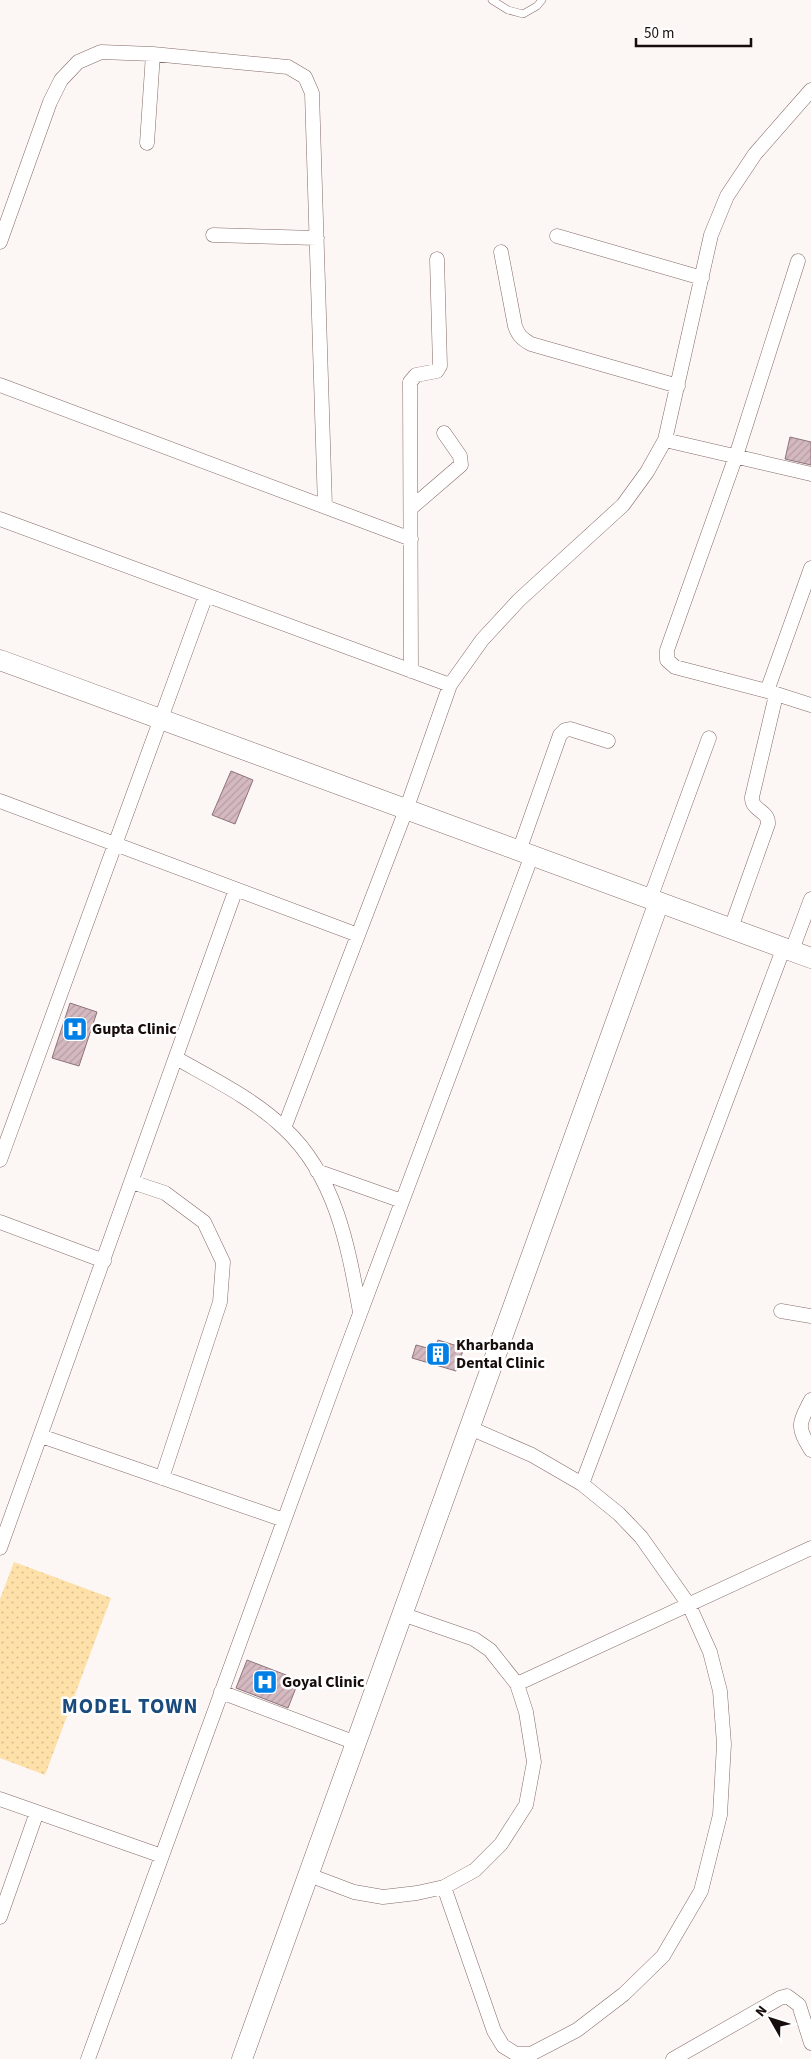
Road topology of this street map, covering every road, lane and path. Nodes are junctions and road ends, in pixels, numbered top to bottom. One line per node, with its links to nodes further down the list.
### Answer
1 (492, 0): 2 (lane)
2 (542, 0)
3 (153, 54): 5 (street); 8 (street); 9 (street)
4 (811, 90): 13 (street)
5 (147, 143)
6 (213, 234): 8 (street)
7 (557, 236): 13 (street)
8 (317, 238): 20 (street)
9 (0, 242)
10 (501, 252): 15 (street)
11 (437, 260): 21 (street)
12 (798, 261): 18 (street)
13 (702, 278): 15 (street)
14 (0, 385): 20 (street)
15 (678, 386): 17 (street)
16 (444, 433): 21 (street)
17 (665, 440): 18 (street); 28 (street)
18 (736, 456): 19 (street); 29 (street)
19 (811, 474)
20 (325, 507): 23 (street)
21 (411, 508): 23 (street)
22 (0, 519): 25 (street)
23 (411, 539): 27 (street)
24 (811, 568): 29 (street)
25 (206, 595): 27 (street); 31 (street)
26 (0, 660): 31 (street)
27 (411, 671): 28 (street)
28 (450, 685): 35 (street)
29 (772, 693): 30 (street); 41 (street)
30 (811, 705)
31 (161, 719): 35 (street); 36 (street)
32 (709, 738): 40 (street)
33 (608, 740): 37 (street)
34 (0, 801): 36 (street)
35 (406, 810): 37 (street); 42 (street)
36 (115, 844): 38 (street); 47 (street)
37 (525, 853): 40 (street); 51 (street)
38 (236, 889): 42 (street); 45 (street)
39 (811, 899): 43 (street)
40 (655, 900): 41 (street); 58 (street)
41 (732, 928): 43 (street)
42 (358, 935): 46 (street)
43 (788, 949): 44 (street); 62 (street)
44 (811, 958)
45 (176, 1058): 46 (street); 50 (street)
46 (284, 1128): 49 (street)
47 (4, 1137): 48 (street)
48 (0, 1160)
49 (317, 1171): 51 (street); 55 (street)
50 (132, 1182): 53 (street); 61 (street)
51 (402, 1201): 55 (street)
52 (0, 1222): 53 (street)
53 (104, 1261): 59 (street)
54 (781, 1311): 56 (street)
55 (360, 1313): 63 (street)
56 (811, 1316)
57 (811, 1400): 60 (street)
58 (470, 1428): 62 (street); 67 (street)
59 (41, 1436): 61 (street); 64 (street)
60 (811, 1450)
61 (162, 1478): 63 (street)
62 (582, 1484): 66 (street)
63 (284, 1520): 69 (street)
64 (0, 1548)
65 (811, 1548): 66 (street)
66 (689, 1605): 68 (street); 75 (street)
67 (402, 1614): 68 (street); 70 (street)
68 (517, 1684): 75 (street)
69 (221, 1692): 70 (street); 73 (street)
70 (356, 1743): 74 (street)
71 (0, 1799): 72 (street)
72 (37, 1812): 73 (street); 76 (street)
73 (162, 1856): 78 (street)
74 (308, 1875): 75 (street); 79 (street)
75 (444, 1887)
76 (0, 1917)
77 (811, 2043): 80 (street)
78 (88, 2059)
79 (242, 2059)
80 (673, 2059)

